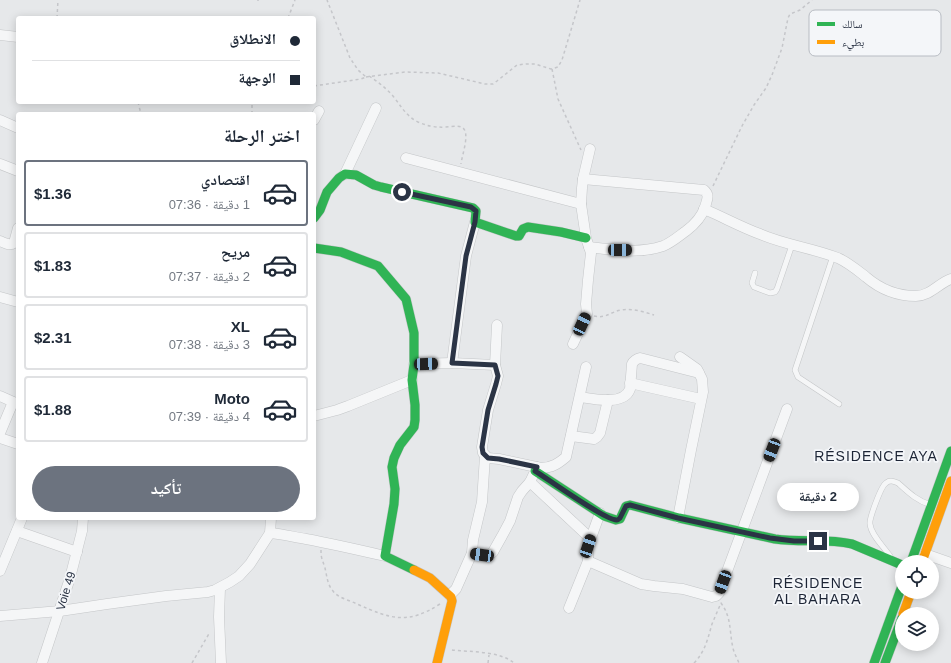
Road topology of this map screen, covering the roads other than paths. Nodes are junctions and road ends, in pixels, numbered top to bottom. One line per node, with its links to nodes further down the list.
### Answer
1 (16, 37): 2 (street)
2 (1, 38)
3 (376, 108): 10 (street)
4 (0, 120): 5 (street)
5 (16, 127)
6 (585, 149): 11 (street)
7 (406, 158): 12 (street)
8 (0, 164): 9 (street)
9 (16, 170)
10 (345, 174): 14 (street); 15 (street)
11 (583, 179): 12 (street); 13 (street)
12 (581, 204): 18 (street)
13 (704, 209): 18 (street); 19 (street)
14 (316, 215)
15 (475, 222): 18 (street); 29 (street)
16 (16, 236): 17 (street)
17 (0, 241)
18 (587, 242): 27 (street)
19 (792, 245): 21 (street); 22 (lane)
20 (316, 248): 30 (street)
21 (833, 256): 23 (street); 41 (lane)
22 (755, 273)
23 (949, 282)
24 (0, 297): 25 (street)
25 (16, 301)
26 (497, 325): 31 (street)
27 (573, 344)
28 (680, 357): 33 (street)
29 (452, 363): 30 (street); 31 (street)
30 (414, 364): 34 (street)
31 (495, 365): 49 (street)
32 (586, 367): 37 (street)
33 (699, 373): 35 (street); 38 (street)
34 (412, 380): 43 (street); 67 (street)
35 (630, 383): 38 (street); 39 (street)
36 (0, 396): 40 (street)
37 (580, 397): 39 (street); 45 (street)
38 (701, 399): 55 (street)
39 (608, 400): 45 (street)
40 (15, 403): 44 (street)
41 (839, 404)
42 (787, 409): 60 (street)
43 (316, 415)
44 (0, 433)
45 (571, 436): 50 (street)
46 (0, 438): 47 (street)
47 (16, 443)
48 (951, 451): 53 (street)
49 (485, 456): 50 (street); 64 (street)
50 (536, 469): 52 (street); 54 (street)
51 (951, 481): 66 (street)
52 (530, 482): 62 (street); 64 (street)
53 (932, 505): 65 (street); 68 (lane)
54 (600, 514): 55 (street); 62 (street)
55 (678, 518): 60 (street)
56 (21, 520): 59 (street)
57 (83, 520): 63 (street, Voie 49)
58 (270, 520): 61 (street)
59 (17, 531): 63 (street); 73 (street)
60 (741, 532): 69 (street); 71 (street)
61 (270, 533): 67 (street); 74 (street)
62 (590, 538): 69 (street)
63 (77, 552): 78 (street, Voie 49)
64 (472, 553): 75 (street)
65 (914, 555)
66 (925, 555)
67 (385, 556): 75 (street)
68 (895, 560)
69 (588, 561): 77 (street)
70 (939, 561): 72 (street)
71 (895, 563)
72 (951, 563)
73 (0, 571)
74 (220, 588): 78 (street); 82 (street)
75 (450, 596): 83 (street)
76 (897, 599): 84 (street)
77 (569, 608)
78 (60, 611): 79 (street); 81 (street, Voie 49)
79 (0, 616)
80 (895, 637): 85 (street)
81 (42, 663)
82 (221, 663)
83 (437, 663)
84 (874, 663)
85 (885, 663)

